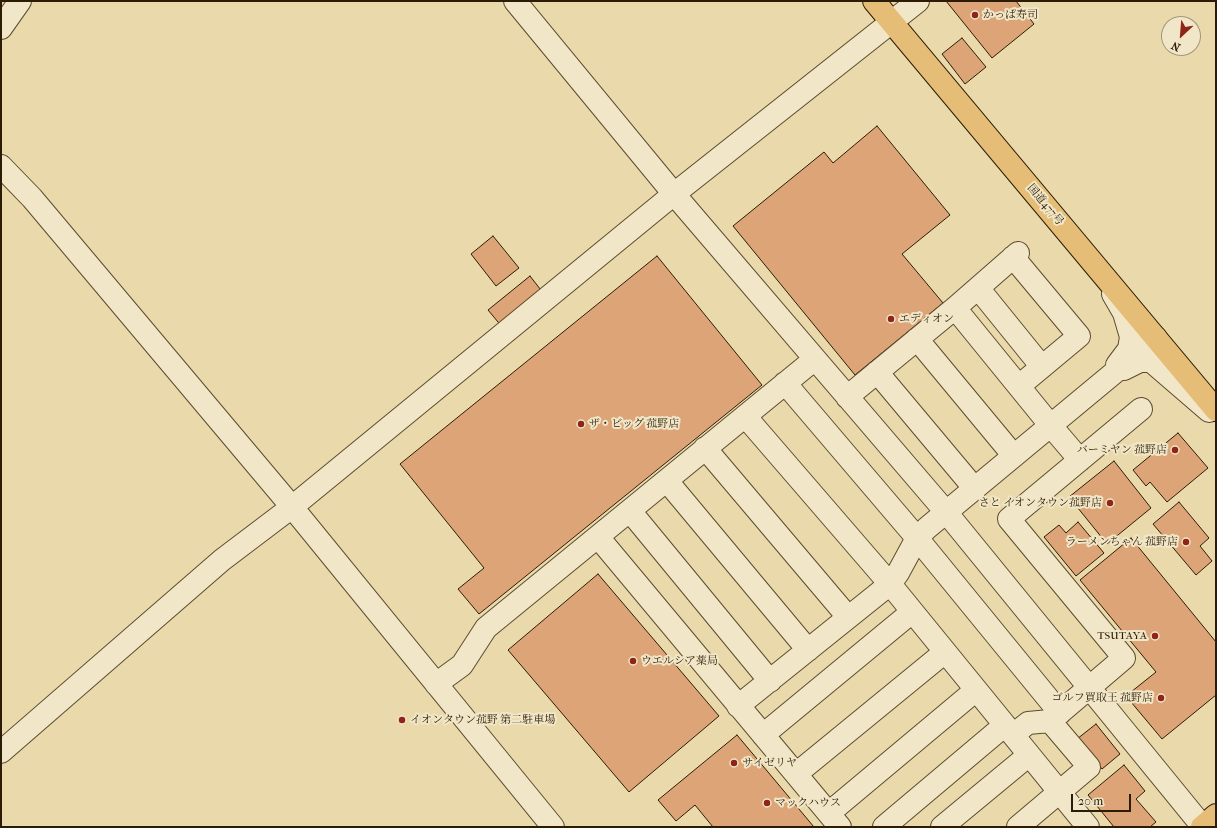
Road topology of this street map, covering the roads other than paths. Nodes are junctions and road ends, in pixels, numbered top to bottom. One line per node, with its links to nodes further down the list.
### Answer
1 (20, 1): 6 (street)
2 (515, 1): 8 (street)
3 (874, 1): 5 (highway, 国道477号)
4 (918, 1): 5 (street)
5 (892, 22): 8 (street); 9 (highway, 国道477号)
6 (1, 28)
7 (1, 166): 31 (street)
8 (674, 194): 14 (street); 31 (street)
9 (1098, 269): 12 (highway, 国道477号); 17 (street)
10 (978, 288): 11 (street); 15 (street); 15 (street)
11 (955, 308): 13 (street); 19 (street)
12 (1156, 338): 17 (street); 22 (highway, 国道477号)
13 (917, 339): 16 (street); 27 (street)
14 (815, 358): 18 (street); 20 (street)
15 (1042, 367): 19 (street)
16 (877, 372): 20 (street); 30 (street)
17 (1106, 379): 24 (street); 25 (street)
18 (785, 383): 23 (street); 35 (street)
19 (1019, 386): 25 (street)
20 (847, 397): 33 (street)
21 (1141, 409): 28 (street)
22 (1216, 410)
23 (745, 416): 26 (street); 36 (street)
24 (1216, 417)
25 (1050, 426): 27 (street); 28 (street)
26 (705, 448): 29 (street); 38 (street)
27 (1014, 456): 30 (street)
28 (1080, 460): 43 (street)
29 (666, 481): 32 (street); 39 (street)
30 (975, 489): 33 (street)
31 (292, 507): 42 (street); 49 (street)
32 (630, 511): 34 (street); 41 (street)
33 (946, 512): 35 (street); 43 (street)
34 (598, 537): 42 (street); 45 (street)
35 (917, 538): 36 (street); 46 (street)
36 (890, 584): 37 (street); 38 (street)
37 (912, 612): 40 (street); 48 (street)
38 (848, 617): 39 (street)
39 (808, 650): 41 (street)
40 (945, 652): 44 (street); 51 (street)
41 (770, 681): 45 (street)
42 (436, 684): 56 (street)
43 (1089, 688): 46 (street); 53 (street)
44 (976, 690): 47 (street); 54 (street)
45 (738, 706): 48 (street)
46 (1055, 717): 47 (street); 52 (street)
47 (1009, 730): 50 (street); 57 (street)
48 (763, 735): 51 (street)
49 (1, 752)
50 (1029, 755): 52 (street); 58 (street)
51 (796, 774): 54 (street)
52 (1060, 793): 59 (street); 60 (street)
53 (1176, 794): 55 (street); 61 (street)
54 (834, 820)
55 (1206, 824)
56 (553, 827)
57 (884, 827)
58 (942, 827)
59 (1018, 827)
60 (1088, 827)
61 (1181, 827)

